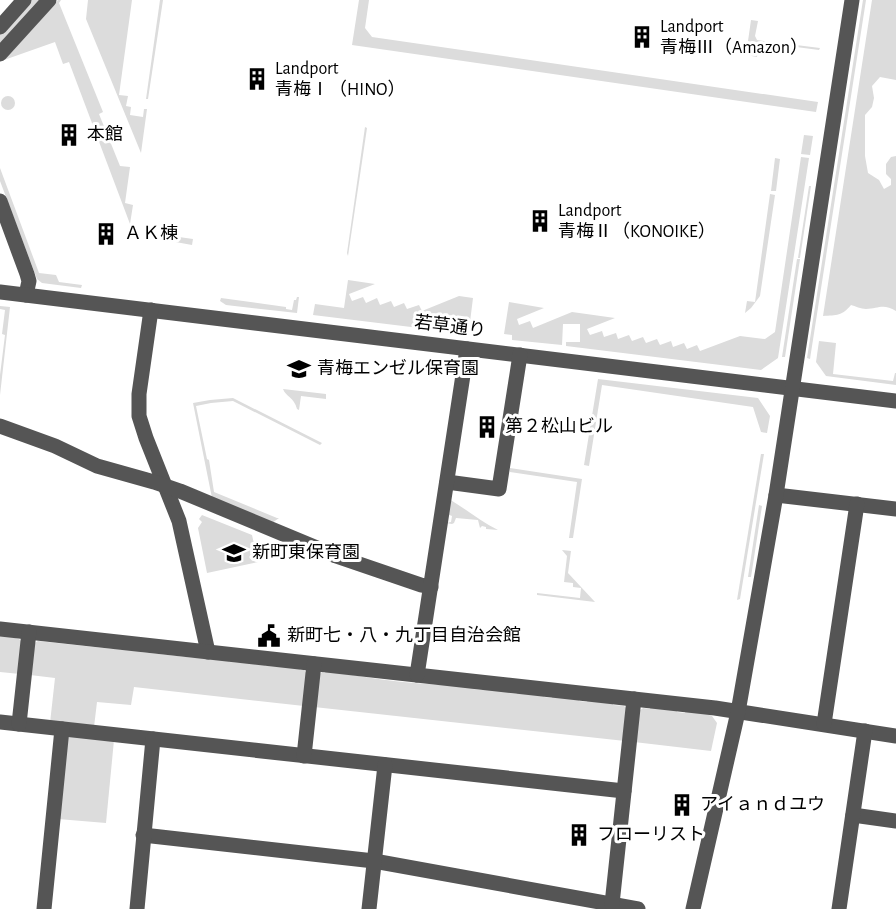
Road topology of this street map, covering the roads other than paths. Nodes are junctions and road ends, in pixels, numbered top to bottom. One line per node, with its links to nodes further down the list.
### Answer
1 (24, 0): 4 (street)
2 (49, 0): 5 (street)
3 (852, 0): 12 (street)
4 (0, 27)
5 (0, 54)
6 (0, 201): 8 (street)
7 (0, 292): 8 (street, 若草通り)
8 (27, 295): 9 (street, 若草通り)
9 (151, 310): 10 (street, 若草通り); 16 (street)
10 (467, 349): 11 (street, 若草通り); 15 (street)
11 (520, 355): 12 (street, 若草通り); 15 (street)
12 (791, 388): 13 (street, 若草通り); 17 (street)
13 (896, 401)
14 (0, 426): 16 (street)
15 (447, 482): 20 (street)
16 (164, 485): 20 (street); 23 (street)
17 (776, 495): 18 (street); 27 (street)
18 (857, 504): 19 (street); 30 (street)
19 (896, 509)
20 (431, 587): 25 (street)
21 (0, 629): 22 (street)
22 (29, 632): 23 (street); 29 (street)
23 (208, 652): 24 (street)
24 (314, 664): 25 (street); 35 (street)
25 (417, 675): 26 (street)
26 (634, 699): 27 (street); 37 (street)
27 (738, 712): 30 (street); 48 (street)
28 (0, 722): 29 (street)
29 (20, 724): 31 (street)
30 (824, 724): 32 (street)
31 (62, 729): 34 (street); 44 (street)
32 (865, 731): 33 (street); 38 (street)
33 (896, 735)
34 (153, 739): 35 (street); 40 (street)
35 (304, 756): 36 (street)
36 (385, 765): 37 (street); 41 (street)
37 (624, 791): 43 (street)
38 (853, 815): 39 (street); 49 (street)
39 (896, 821)
40 (143, 835): 41 (street); 45 (street)
41 (374, 861): 42 (street); 46 (street)
42 (575, 903): 43 (street)
43 (612, 904): 47 (street)
44 (44, 909)
45 (136, 909)
46 (369, 909)
47 (638, 909)
48 (693, 909)
49 (839, 909)

